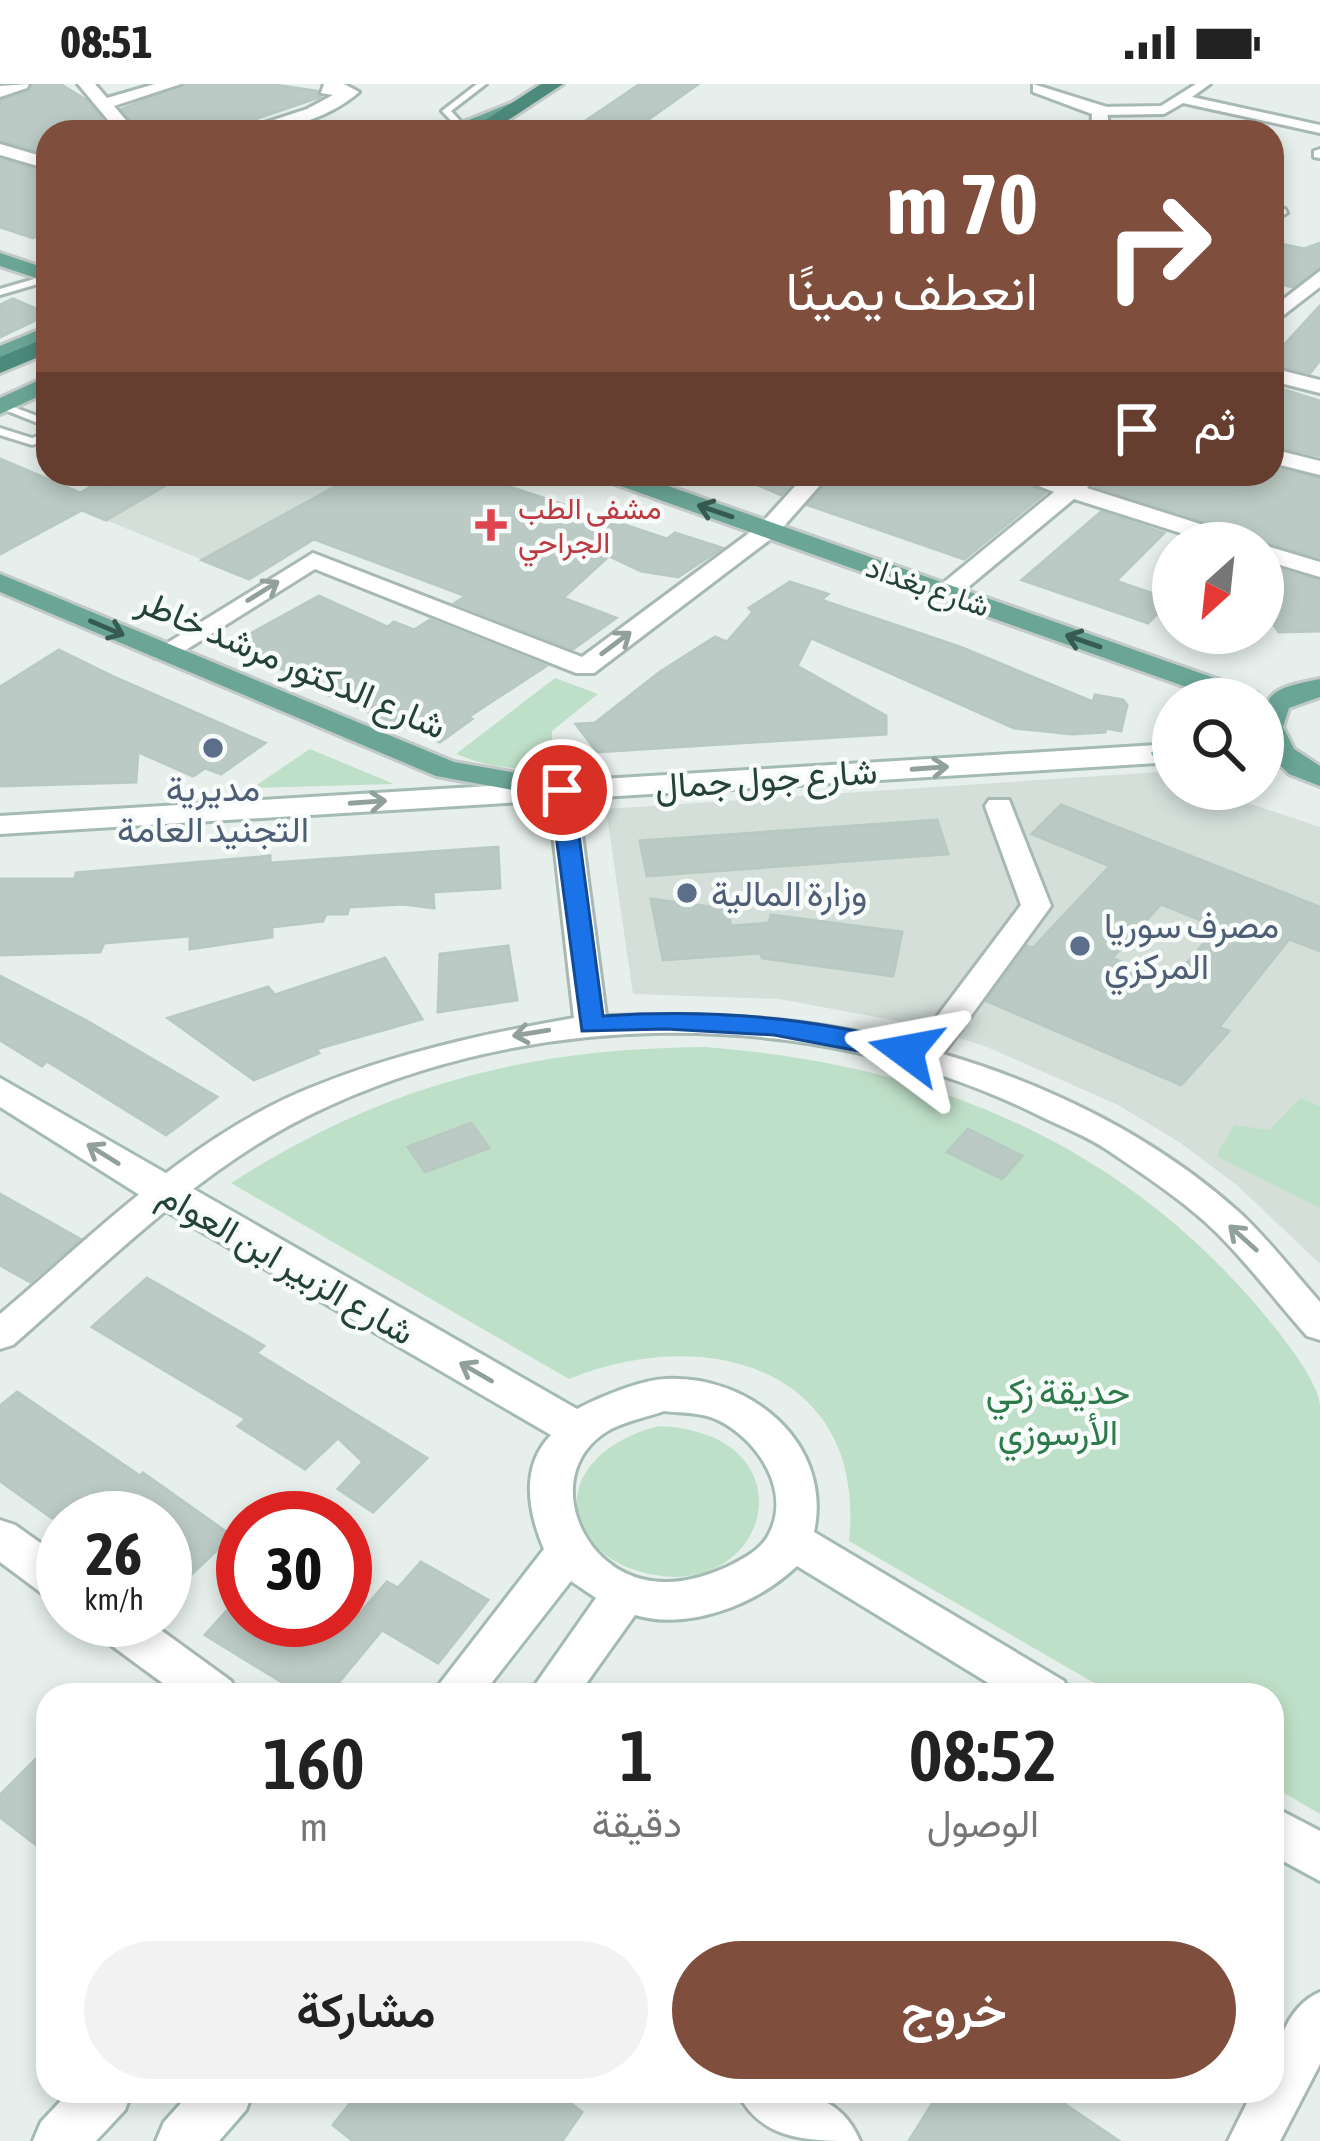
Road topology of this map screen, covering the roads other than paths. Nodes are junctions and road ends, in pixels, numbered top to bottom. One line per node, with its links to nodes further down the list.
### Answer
1 (21, 84): 9 (street)
2 (173, 84): 10 (street)
3 (336, 84): 15 (street)
4 (482, 84): 16 (lane)
5 (554, 84): 17 (highway)
6 (580, 84): 12 (highway)
7 (1204, 84): 11 (street)
8 (1040, 88): 13 (street)
9 (0, 92)
10 (96, 95): 14 (street)
11 (1183, 99): 13 (street); 21 (street)
12 (542, 110): 18 (highway); 19 (main road)
13 (1101, 111): 20 (street)
14 (117, 120)
15 (289, 120)
16 (454, 120)
17 (487, 120)
18 (525, 120)
19 (534, 120)
20 (1101, 120)
21 (1276, 120)
22 (1284, 122): 23 (street)
23 (1320, 130)
24 (0, 149): 25 (street)
25 (36, 160)
26 (0, 259): 27 (main road)
27 (36, 272)
28 (1320, 277): 31 (street)
29 (36, 281): 30 (lane)
30 (0, 292)
31 (1309, 298)
32 (36, 340): 34 (main road)
33 (36, 343): 35 (highway)
34 (0, 355)
35 (0, 366)
36 (36, 376): 40 (highway)
37 (1284, 377): 38 (street)
38 (1320, 387)
39 (36, 389): 40 (main road)
40 (1, 408): 41 (lane); 42 (lane)
41 (36, 420)
42 (36, 440)
43 (1284, 459): 44 (street)
44 (1320, 468)
45 (644, 486): 51 (main road, شارع بغداد, one-way to 45)
46 (808, 486): 51 (street)
47 (1056, 486): 49 (street)
48 (1074, 486): 49 (street)
49 (1069, 490): 50 (street); 55 (street)
50 (1170, 522)
51 (768, 530): 55 (main road, شارع بغداد); 56 (street, one-way to 51)
52 (1284, 559): 53 (street)
53 (1320, 570)
54 (0, 582): 56 (main road, شارع الدكتور مرشد خاطر, one-way to 56)
55 (946, 593): 57 (main road, شارع بغداد, one-way to 55)
56 (164, 652): 63 (main road, شارع الدكتور مرشد خاطر)
57 (1166, 678)
58 (1320, 688): 59 (main road)
59 (1284, 698)
60 (1152, 751): 63 (main road, شارع جول جمال, one-way to 60)
61 (1284, 758): 62 (main road)
62 (1320, 777)
63 (562, 790): 65 (main road, شارع جول جمال, one-way to 63); 66 (street)
64 (999, 806): 67 (street)
65 (0, 825)
66 (591, 1025): 67 (street); 69 (street, one-way to 69)
67 (924, 1057): 70 (street, one-way to 67)
68 (0, 1090): 69 (main road, شارع الزبير ابن العوام, one-way to 68)
69 (167, 1194): 71 (street); 72 (main road, شارع الزبير ابن العوام, one-way to 69)
70 (1320, 1326)
71 (0, 1335)
72 (578, 1430): 74 (main road); 75 (main road)
73 (0, 1538): 76 (main road)
74 (789, 1539): 77 (main road); 82 (main road)
75 (566, 1554): 77 (main road); 80 (main road)
76 (36, 1564)
77 (625, 1594): 81 (main road)
78 (149, 1647): 79 (main road)
79 (199, 1683)
80 (464, 1683)
81 (560, 1683)
82 (1028, 1683)
83 (1284, 1836): 84 (main road)
84 (1320, 1858)
85 (1320, 2016): 86 (street)
86 (1284, 2083)
87 (95, 2103): 91 (main road)
88 (216, 2103): 92 (main road)
89 (780, 2103): 93 (main road)
90 (1273, 2103): 94 (street)
91 (60, 2141)
92 (183, 2141)
93 (832, 2141)
94 (1253, 2141)

